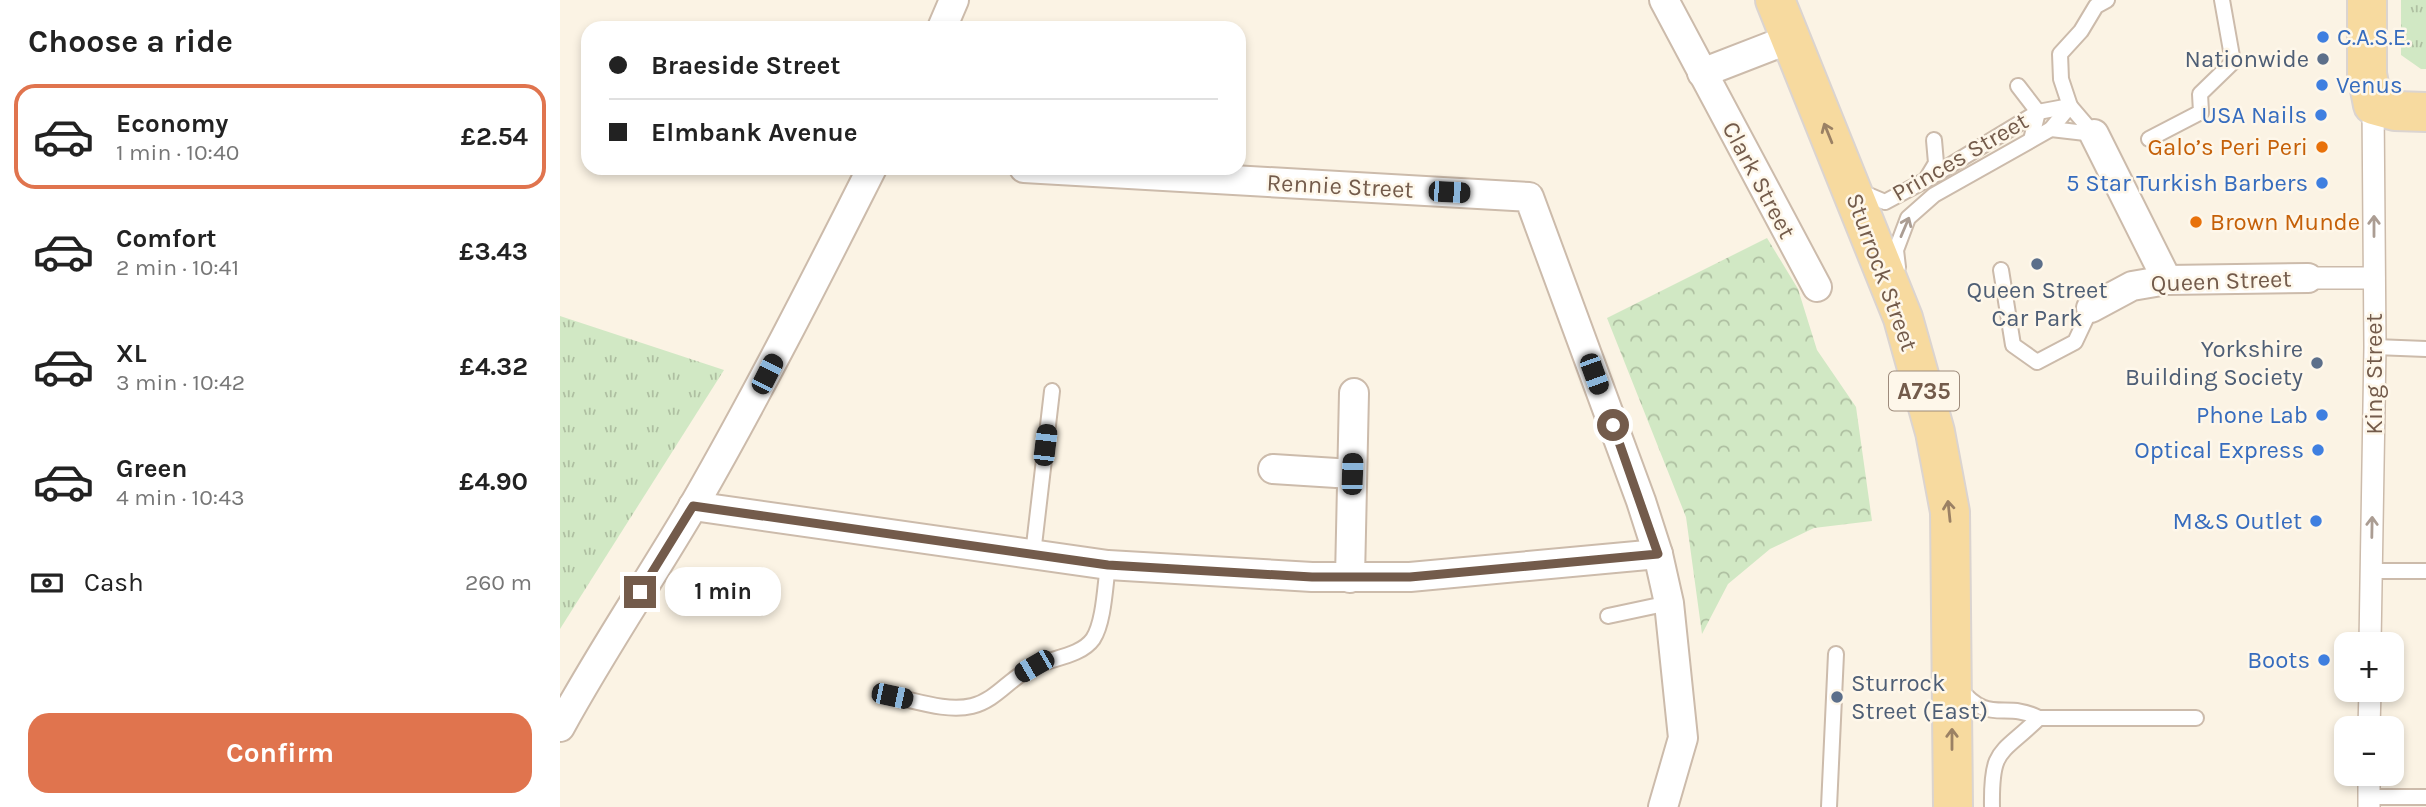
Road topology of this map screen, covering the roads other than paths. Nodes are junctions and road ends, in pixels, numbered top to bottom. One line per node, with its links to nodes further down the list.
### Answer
1 (954, 0): 7 (street)
2 (1664, 0): 9 (street, Clark Street)
3 (1775, 0): 8 (main road, Sturrock Street / A735)
4 (2108, 0): 12 (lane)
5 (2222, 0): 17 (lane)
6 (2367, 0): 11 (main road)
7 (945, 21)
8 (1790, 39): 9 (street); 23 (main road, Sturrock Street / A735, one-way to 8)
9 (1702, 73): 28 (street, Clark Street)
10 (2018, 86): 13 (lane)
11 (2373, 105): 14 (main road); 26 (street, King Street, one-way to 11)
12 (2070, 106): 13 (lane, Princes Street); 15 (lane, Princes Street); 16 (lane)
13 (2038, 112): 19 (lane); 22 (lane, Princes Street)
14 (2426, 112)
15 (2051, 129): 16 (lane, Princes Street); 19 (lane, Princes Street)
16 (2094, 134): 27 (street)
17 (2149, 139)
18 (1934, 140): 22 (lane)
19 (2031, 140): 30 (lane, Princes Street, one-way to 19)
20 (868, 175): 37 (street)
21 (1146, 175): 39 (street, Rennie Street)
22 (1926, 180): 23 (lane, Princes Street)
23 (1851, 188): 30 (main road, Sturrock Street / A735)
24 (2001, 270): 29 (lane, Queen Street)
25 (2308, 278): 26 (street, Queen Street); 27 (street, Queen Street)
26 (2374, 278): 31 (street, King Street)
27 (2167, 280): 29 (street, Queen Street)
28 (1817, 287)
29 (2091, 308)
30 (1903, 318): 48 (main road, Sturrock Street / A735, one-way to 30)
31 (2375, 347): 32 (lane); 41 (street, King Street, one-way to 31)
32 (2426, 349)
33 (1052, 391): 38 (lane)
34 (1354, 393): 36 (street)
35 (1273, 469): 36 (street)
36 (1352, 474): 43 (street)
37 (693, 506): 38 (street); 52 (street)
38 (1032, 554): 40 (street)
39 (1658, 554): 43 (street); 44 (street)
40 (1108, 565): 43 (street); 49 (lane)
41 (2371, 571): 42 (lane); 46 (street, King Street)
42 (2426, 571)
43 (1350, 578)
44 (1669, 603): 45 (lane); 55 (street)
45 (1608, 616)
46 (2370, 632)
47 (1836, 653): 56 (lane)
48 (1952, 679): 50 (lane); 57 (main road, Sturrock Street / A735, one-way to 48)
49 (892, 696)
50 (2039, 718): 51 (lane); 58 (lane)
51 (2196, 718)
52 (560, 727)
53 (2426, 797): 54 (lane)
54 (2369, 802)
55 (1663, 807)
56 (1829, 807)
57 (1953, 807)
58 (1992, 807)

